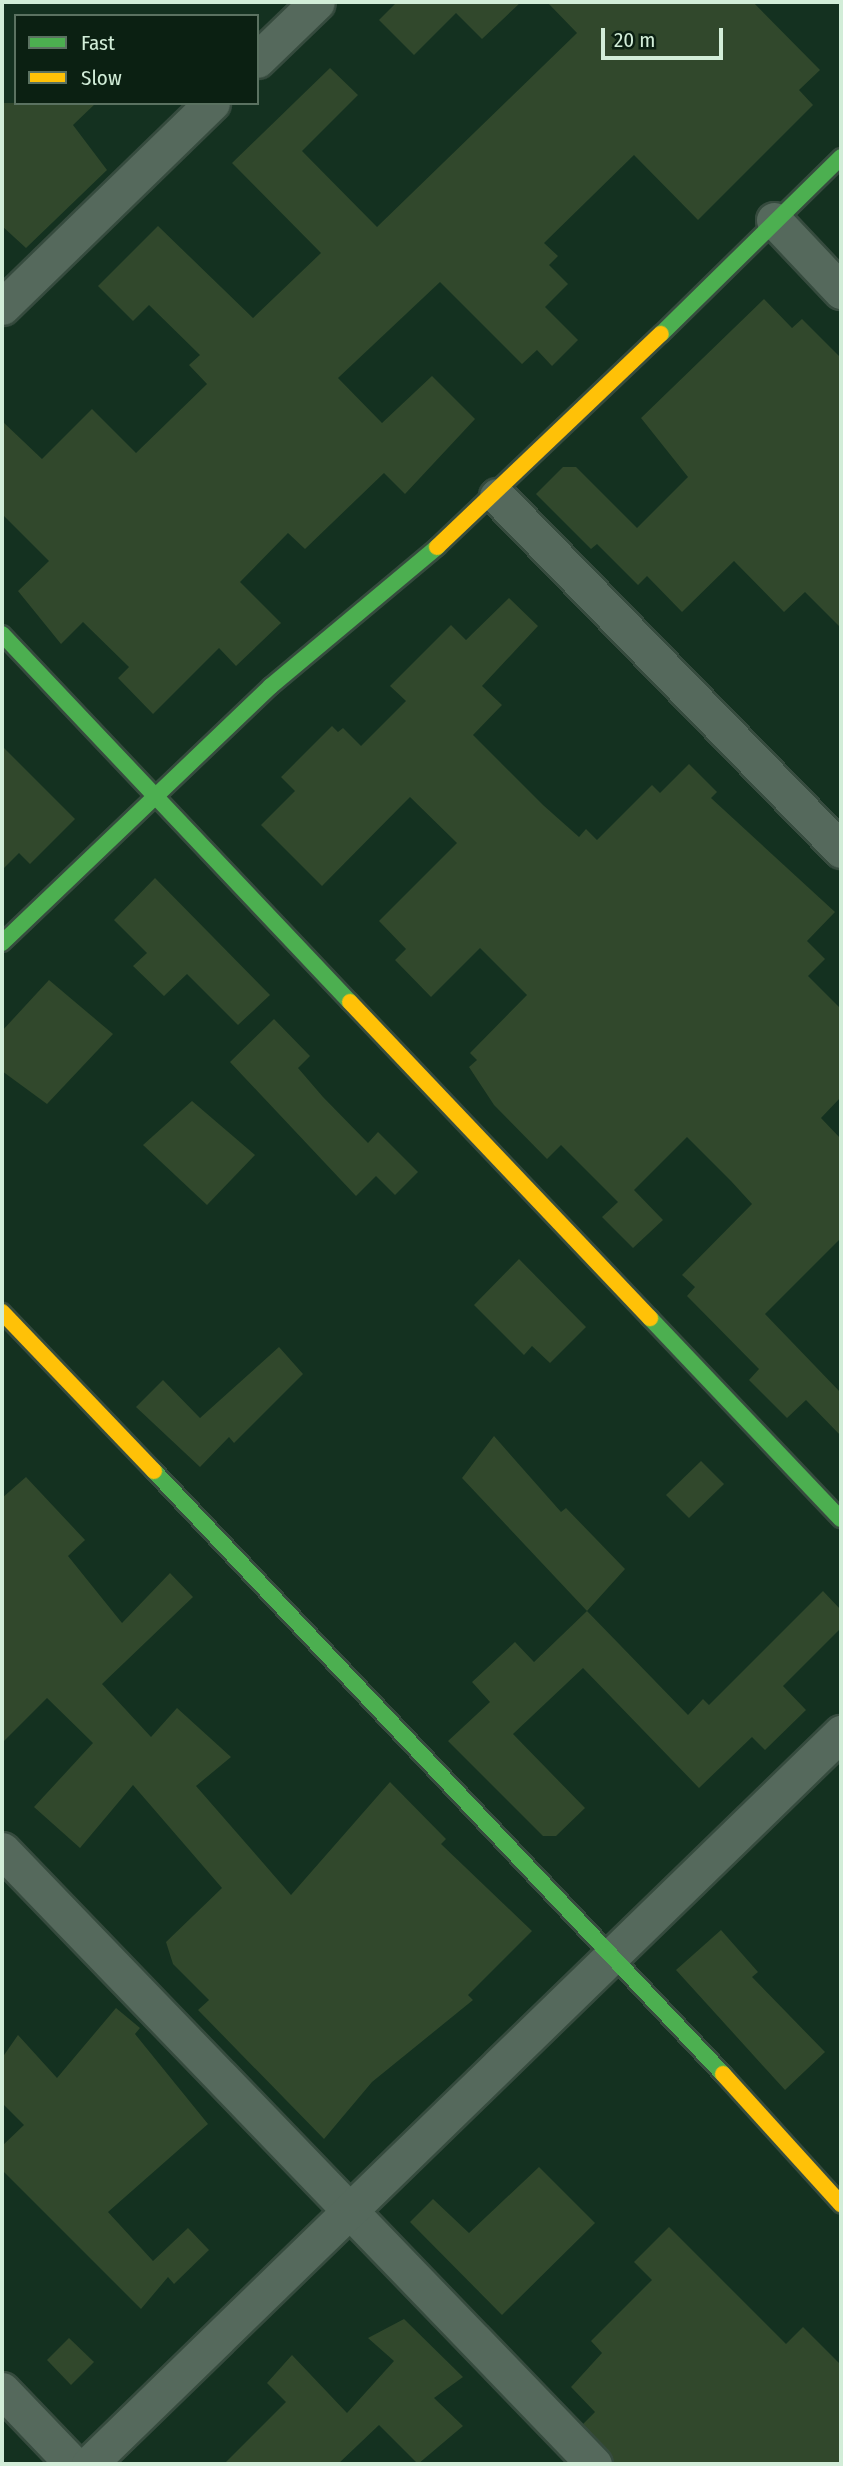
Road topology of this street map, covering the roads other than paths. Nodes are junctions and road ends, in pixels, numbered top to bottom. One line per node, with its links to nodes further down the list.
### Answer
1 (317, 2): 2 (street)
2 (259, 58)
3 (210, 105): 7 (street)
4 (841, 157): 5 (street)
5 (774, 220): 6 (street); 8 (street)
6 (841, 291)
7 (2, 307)
8 (497, 496): 10 (street); 11 (street)
9 (2, 634): 10 (street)
10 (158, 793): 12 (street); 14 (street)
11 (841, 850)
12 (2, 943)
13 (2, 1312): 17 (street)
14 (841, 1519)
15 (841, 1733): 17 (street)
16 (2, 1850): 19 (street)
17 (616, 1957): 18 (street); 19 (street)
18 (841, 2204)
19 (352, 2212): 22 (street); 23 (street)
20 (2, 2390): 21 (street)
21 (73, 2464)
22 (89, 2464)
23 (594, 2464)

